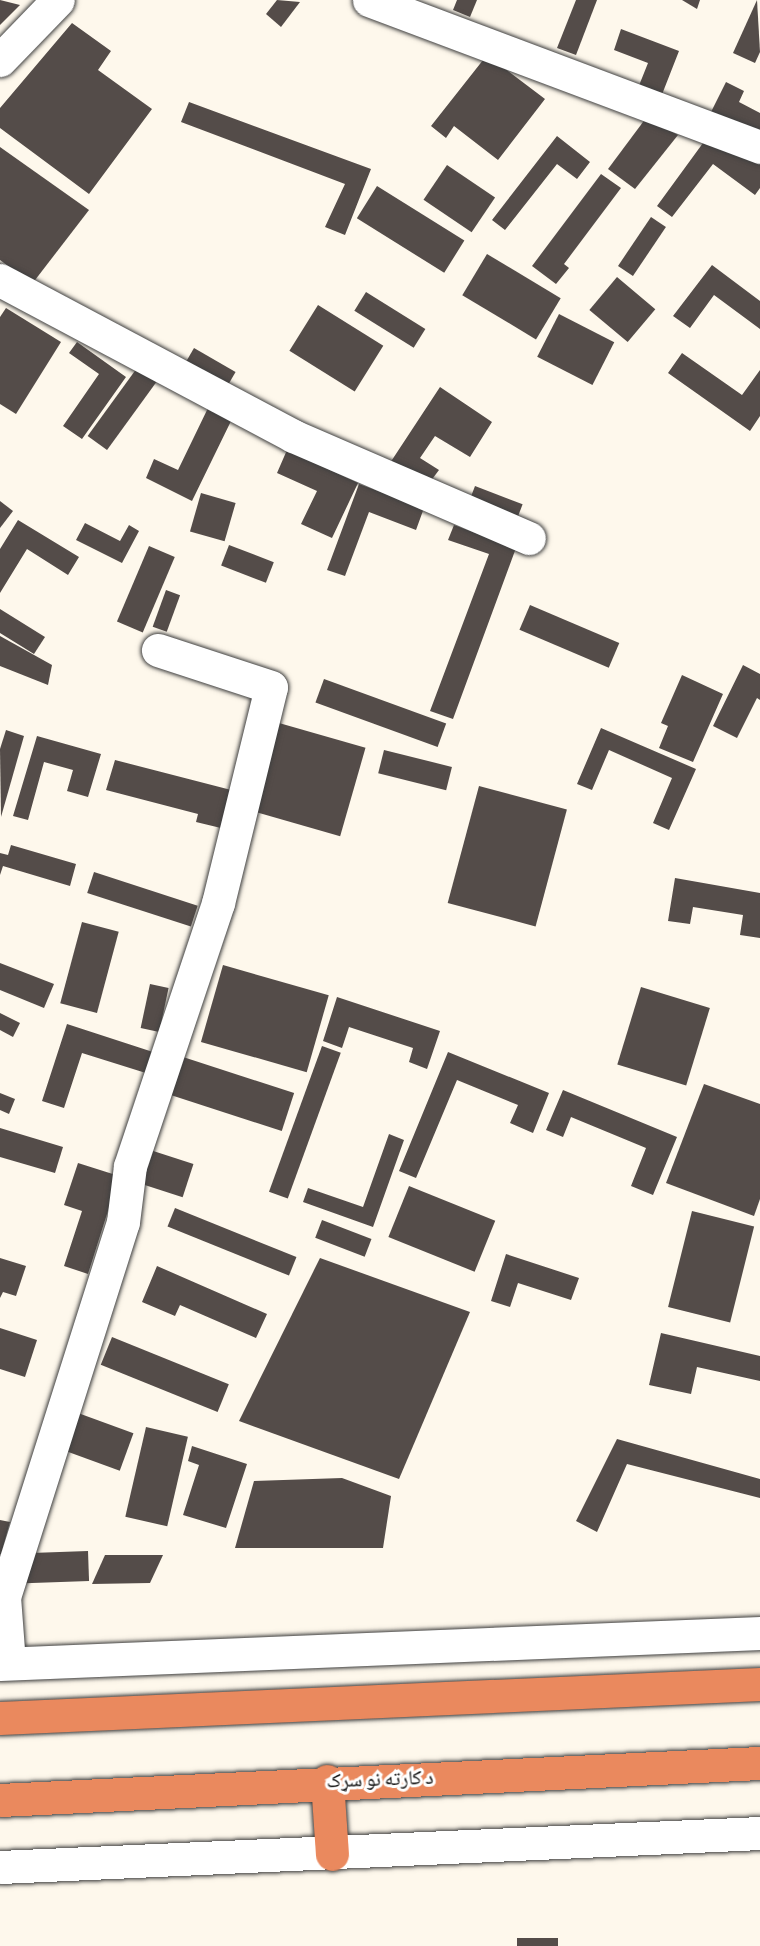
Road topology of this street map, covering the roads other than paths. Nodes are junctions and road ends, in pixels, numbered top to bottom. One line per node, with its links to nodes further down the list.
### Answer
1 (58, 0): 3 (street)
2 (369, 0): 4 (street)
3 (0, 60)
4 (760, 147)
5 (0, 280): 6 (street)
6 (529, 538)
7 (158, 650): 9 (street)
8 (760, 1633): 9 (street)
9 (5, 1663)
10 (760, 1684): 11 (highway)
11 (0, 1718)
12 (760, 1763): 13 (highway, د کارته نو سړک)
13 (327, 1781): 14 (highway, د کارته نو سړک); 16 (highway)
14 (0, 1800)
15 (760, 1833): 16 (street)
16 (332, 1854): 17 (street)
17 (0, 1867)

